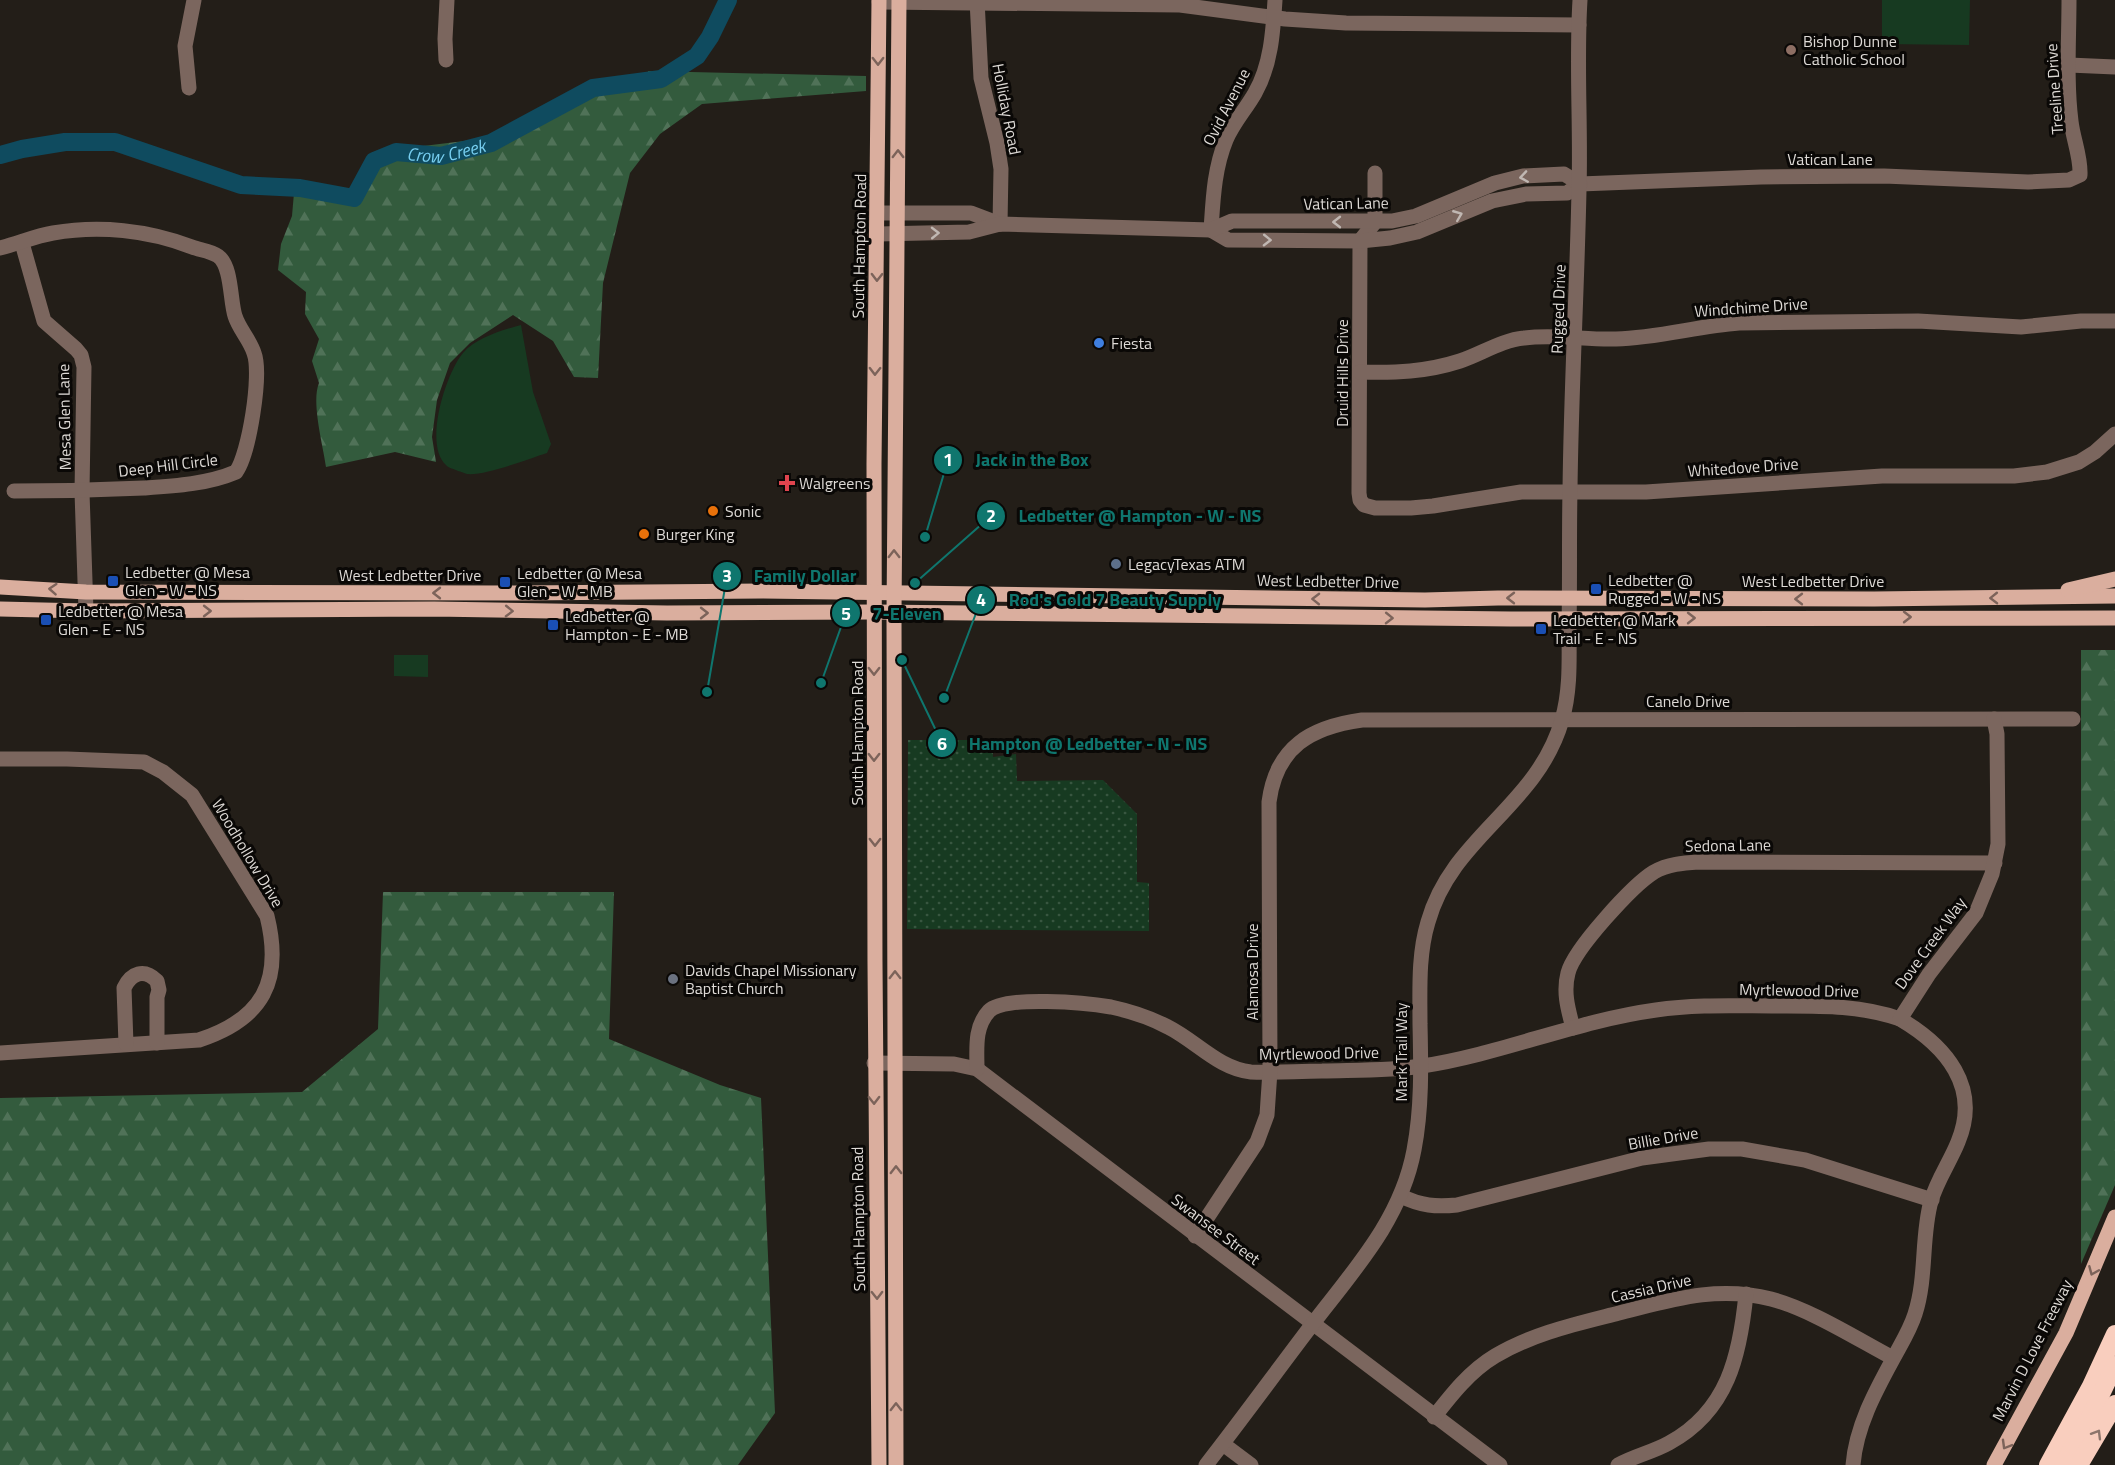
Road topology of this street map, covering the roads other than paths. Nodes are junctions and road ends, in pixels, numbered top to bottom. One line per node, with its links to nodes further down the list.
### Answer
1 (194, 0): 14 (street)
2 (447, 0): 11 (street)
3 (1275, 0): 9 (street, Ovid Avenue)
4 (1580, 0): 10 (street, Rugged Drive)
5 (2069, 0): 12 (street, Treeline Drive)
6 (879, 1): 7 (street); 18 (main road, South Hampton Road, one-way to 18)
7 (899, 1): 8 (street); 19 (main road, one-way to 7)
8 (977, 1): 9 (street); 21 (street, Holliday Road)
9 (1274, 18): 10 (street); 22 (street, Ovid Avenue)
10 (1579, 25): 17 (street, Rugged Drive)
11 (446, 60)
12 (2068, 65): 13 (street); 16 (street, Treeline Drive)
13 (2115, 67)
14 (189, 88)
15 (1375, 173): 20 (street)
16 (2080, 176): 17 (street, Vatican Lane)
17 (1580, 184): 20 (street, Vatican Lane, one-way to 20); 25 (street, Vatican Lane, one-way to 17); 31 (street, Rugged Drive)
18 (878, 213): 19 (street, Vatican Lane); 23 (main road, South Hampton Road)
19 (897, 213): 21 (street, Vatican Lane); 24 (main road)
20 (1375, 222): 22 (street, Vatican Lane, one-way to 22); 25 (street)
21 (1000, 224): 22 (street, Vatican Lane); 24 (street, Vatican Lane, one-way to 21)
22 (1211, 230): 25 (street, Vatican Lane, one-way to 25)
23 (878, 234): 24 (street, Vatican Lane); 28 (main road, South Hampton Road, one-way to 28)
24 (897, 234): 29 (main road)
25 (1360, 241): 32 (street, Druid Hills Drive)
26 (22, 243): 27 (street, Deep Hill Circle); 35 (street, Mesa Glen Lane); 35 (street, Deep Hill Circle)
27 (0, 248)
28 (876, 313): 29 (main road); 42 (main road, South Hampton Road, one-way to 42)
29 (896, 313): 43 (main road, one-way to 29)
30 (2115, 321): 31 (street, Windchime Drive)
31 (1575, 338): 32 (street, Windchime Drive); 36 (street, Rugged Drive)
32 (1360, 372): 37 (street, Druid Hills Drive)
33 (2115, 434): 36 (street, Whitedove Drive)
34 (14, 491): 35 (street)
35 (82, 492): 41 (street, Mesa Glen Lane)
36 (1570, 494): 37 (street, Whitedove Drive); 49 (street, Rugged Drive)
37 (1364, 505)
38 (2115, 579): 48 (main road)
39 (0, 587): 41 (main road, West Ledbetter Drive, one-way to 39)
40 (667, 591): 42 (main road, West Ledbetter Drive); 45 (main road, West Ledbetter Drive); 56 (main road)
41 (86, 592): 44 (main road, West Ledbetter Drive); 54 (street, Mesa Glen Lane)
42 (874, 592): 43 (main road, West Ledbetter Drive); 55 (main road, South Hampton Road)
43 (894, 592): 46 (main road, West Ledbetter Drive); 57 (main road)
44 (408, 593): 45 (main road, West Ledbetter Drive, one-way to 44); 52 (main road)
45 (522, 593): 53 (main road)
46 (1061, 594): 49 (main road, West Ledbetter Drive, one-way to 46); 58 (main road)
47 (2115, 596): 48 (main road, West Ledbetter Drive)
48 (2036, 597): 50 (main road, West Ledbetter Drive, one-way to 50)
49 (1570, 598): 50 (main road, West Ledbetter Drive, one-way to 49); 62 (street, Rugged Drive)
50 (1874, 599): 60 (main road)
51 (0, 609): 54 (main road)
52 (355, 610): 53 (main road); 54 (main road, one-way to 52)
53 (454, 610): 56 (main road, one-way to 56)
54 (86, 611)
55 (874, 612): 56 (main road, one-way to 55); 57 (main road); 70 (main road, South Hampton Road, one-way to 70)
56 (667, 613)
57 (894, 613): 58 (main road); 71 (main road)
58 (1058, 615): 62 (main road, one-way to 62)
59 (2063, 616): 60 (main road, one-way to 59); 61 (main road); 63 (main road)
60 (1874, 617): 62 (main road, one-way to 60)
61 (2115, 618)
62 (1569, 619): 64 (street, Mark Trail Way)
63 (2115, 624)
64 (1562, 719): 65 (street, Canelo Drive); 67 (street, Canelo Drive); 79 (street, Mark Trail Way)
65 (1994, 719): 66 (street, Canelo Drive); 69 (street, Dove Creek Way)
66 (2073, 719)
67 (1307, 736): 81 (street, Alamosa Drive)
68 (0, 759): 74 (street, Woodhollow Drive)
69 (1995, 863): 72 (street, Dove Creek Way); 73 (street, Sedona Lane)
70 (876, 910): 71 (main road); 77 (main road, South Hampton Road)
71 (895, 913): 78 (main road, one-way to 71)
72 (1900, 1019): 73 (street, Myrtlewood Drive); 83 (street)
73 (1573, 1028): 79 (street, Myrtlewood Drive)
74 (157, 1043): 75 (street, Woodhollow Drive); 75 (street)
75 (126, 1044): 76 (street, Woodhollow Drive)
76 (0, 1053)
77 (874, 1063): 78 (street, Swansee Street); 84 (main road, South Hampton Road, one-way to 84)
78 (895, 1063): 80 (street, Swansee Street); 85 (main road, one-way to 78)
79 (1421, 1067): 81 (street, Myrtlewood Drive); 82 (street, Mark Trail Way)
80 (977, 1069): 81 (street, Myrtlewood Drive); 87 (street, Swansee Street)
81 (1270, 1071): 87 (street, Alamosa Drive)
82 (1401, 1196): 83 (street, Billie Drive); 90 (street, Mark Trail Way)
83 (1932, 1200): 92 (street)
84 (876, 1207): 85 (main road); 98 (main road, South Hampton Road, one-way to 98)
85 (896, 1208): 99 (main road, one-way to 85)
86 (2115, 1216): 105 (main road, Marvin D Love Freeway, one-way to 105)
87 (1195, 1236): 90 (street, Swansee Street)
88 (1746, 1294): 92 (street, Cassia Drive); 96 (street, Cassia Drive); 103 (street)
89 (2115, 1320): 94 (highway)
90 (1312, 1324): 96 (street, Swansee Street); 97 (street, Mark Trail Way)
91 (2115, 1334): 94 (highway)
92 (1893, 1358): 104 (street)
93 (2115, 1365): 107 (highway)
94 (2091, 1386): 106 (highway)
95 (2115, 1404): 108 (highway, one-way to 95)
96 (1434, 1417): 102 (street, Swansee Street)
97 (1223, 1444): 100 (street, Mark Trail Way); 101 (street)
98 (879, 1465)
99 (896, 1465)
100 (1206, 1465)
101 (1251, 1465)
102 (1500, 1465)
103 (1618, 1465)
104 (1853, 1465)
105 (1994, 1465)
106 (2048, 1465)
107 (2063, 1465)
108 (2079, 1465)

